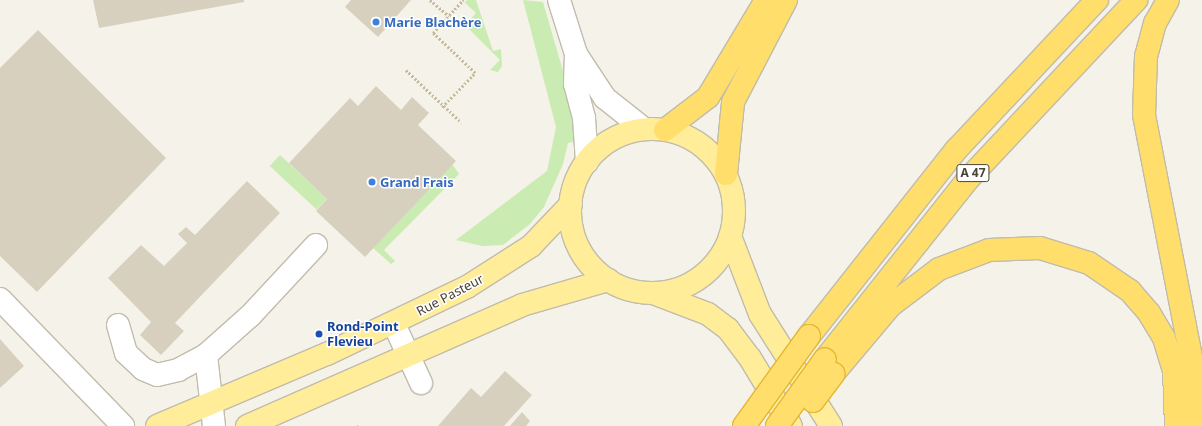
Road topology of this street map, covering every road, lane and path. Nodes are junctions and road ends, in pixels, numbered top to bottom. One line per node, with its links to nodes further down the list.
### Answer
1 (430, 0): 10 (path)
2 (463, 0): 10 (path)
3 (559, 0): 11 (street)
4 (766, 0): 15 (highway)
5 (786, 0): 18 (highway)
6 (1076, 0): 16 (highway)
7 (1097, 0): 16 (highway, A 47)
8 (1136, 0): 29 (highway, A 47)
9 (1168, 0): 42 (highway)
10 (449, 16): 13 (path)
11 (576, 54): 15 (street); 17 (street)
12 (406, 70): 13 (path)
13 (443, 107): 14 (path)
14 (461, 122)
15 (655, 130): 17 (main road); 18 (main road)
16 (956, 150): 36 (highway, A 47, bridge)
17 (587, 162): 19 (main road)
18 (726, 174): 20 (main road)
19 (571, 204): 22 (main road); 25 (main road, Rue Pasteur)
20 (730, 236): 23 (main road); 40 (main road)
21 (316, 245): 27 (street)
22 (608, 280): 23 (main road); 28 (main road)
23 (650, 292): 38 (main road)
24 (0, 299): 32 (street)
25 (394, 324): 28 (street); 31 (main road, Rue Pasteur)
26 (118, 325): 27 (street)
27 (206, 356): 31 (street)
28 (407, 357): 30 (street); 35 (main road)
29 (829, 367): 37 (highway, A 47, bridge); 39 (highway, bridge); 41 (highway)
30 (421, 383)
31 (211, 403): 33 (main road, Rue Pasteur); 34 (street)
32 (123, 426)
33 (157, 426)
34 (214, 426)
35 (247, 426)
36 (744, 426)
37 (777, 426)
38 (790, 426)
39 (794, 426)
40 (831, 426)
41 (1176, 426)
42 (1196, 426)

